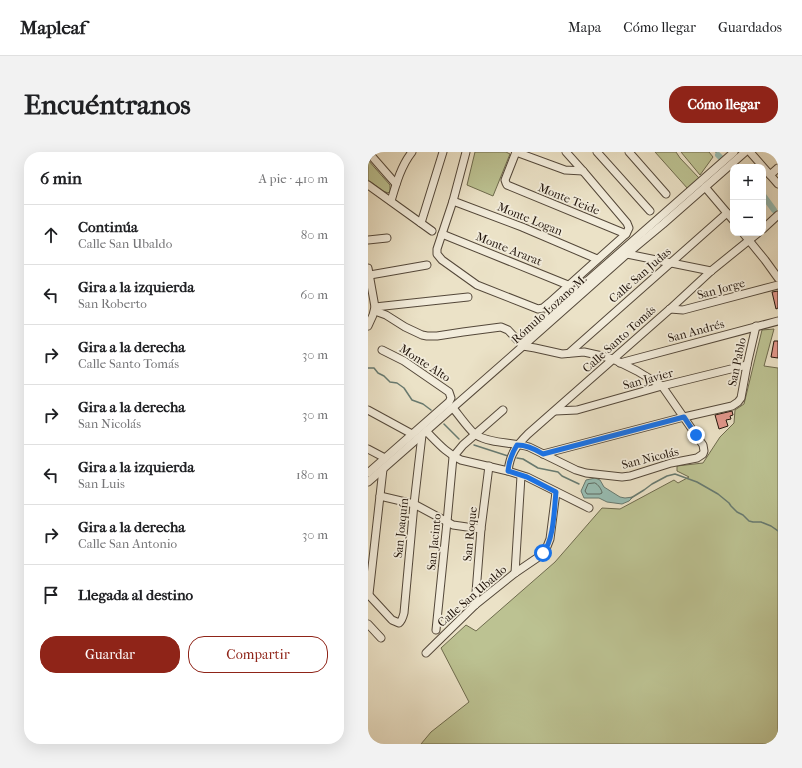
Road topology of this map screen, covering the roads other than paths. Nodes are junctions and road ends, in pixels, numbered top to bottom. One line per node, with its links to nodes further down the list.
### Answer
1 (368, 152): 15 (street)
2 (412, 152): 15 (street)
3 (443, 152): 26 (street)
4 (466, 152): 20 (street)
5 (516, 152): 13 (street); 29 (street, Monte Teide)
6 (566, 152): 13 (street)
7 (598, 152): 21 (street)
8 (629, 152): 18 (street)
9 (734, 152): 25 (street)
10 (745, 152): 17 (street, Rómulo Lozano M.)
11 (750, 152): 14 (street)
12 (778, 168): 14 (street)
13 (583, 171): 29 (street)
14 (775, 180)
15 (396, 184): 19 (street)
16 (368, 185): 19 (street)
17 (705, 187): 22 (street); 25 (street, Rómulo Lozano M.)
18 (666, 194)
19 (391, 201): 26 (street)
20 (453, 202): 30 (street); 37 (street, Monte Logan)
21 (650, 211)
22 (727, 213): 24 (street); 38 (street, Calle San Judas)
23 (778, 215): 27 (street)
24 (730, 216)
25 (661, 221): 36 (street, Rómulo Lozano M.); 51 (street)
26 (421, 223): 28 (street)
27 (766, 226)
28 (432, 231)
29 (627, 231): 37 (street)
30 (442, 234): 43 (street, Monte Ararat); 43 (street)
31 (746, 236): 35 (street)
32 (754, 236): 35 (street, Calle Santo Tomás)
33 (387, 238): 34 (street)
34 (368, 240)
35 (749, 240): 41 (street, Calle Santo Tomás); 42 (street)
36 (627, 254): 38 (street); 51 (street, Rómulo Lozano M.)
37 (597, 259): 43 (street)
38 (670, 263): 41 (street); 53 (street, Calle San Judas)
39 (427, 265): 40 (street)
40 (369, 271): 46 (street)
41 (711, 272): 47 (street, Calle Santo Tomás)
42 (778, 278)
43 (568, 285)
44 (778, 285): 47 (street, San Jorge)
45 (468, 296): 46 (street)
46 (375, 309): 49 (street); 51 (street)
47 (670, 310): 54 (street, Calle Santo Tomás)
48 (778, 320): 50 (street, San Andrés)
49 (368, 326)
50 (756, 326): 55 (street, San Andrés); 56 (street, San Pablo)
51 (521, 344): 53 (street); 58 (street, Rómulo Lozano M.)
52 (382, 350): 64 (street, Monte Alto)
53 (568, 354): 54 (street)
54 (612, 360): 55 (street); 61 (street, Calle Santo Tomás)
55 (620, 363): 57 (street)
56 (747, 365): 57 (street, San Javier); 62 (street, San Pablo)
57 (662, 386): 61 (street, San Javier); 62 (street)
58 (453, 408): 63 (street, Rómulo Lozano M.); 65 (street)
59 (368, 410): 64 (street)
60 (503, 410): 65 (street)
61 (555, 411): 66 (street, Calle Santo Tomás)
62 (684, 417): 68 (street); 68 (street, San Nicolás)
63 (424, 433): 69 (street); 72 (street, Rómulo Lozano M.); 79 (street, San Joaquín)
64 (412, 434): 70 (street)
65 (475, 434): 66 (street, San Nicolás); 69 (street)
66 (517, 445): 68 (street, San Nicolás); 73 (street, Calle Santo Tomás)
67 (368, 449): 70 (street)
68 (543, 454)
69 (453, 457): 71 (street); 81 (street, San Jacinto)
70 (385, 458): 74 (street)
71 (489, 466): 73 (street); 82 (street, San Roque)
72 (383, 469): 76 (street, Rómulo Lozano M.); 78 (street)
73 (508, 471): 75 (street)
74 (368, 473)
75 (521, 476): 77 (street); 83 (street)
76 (368, 482)
77 (556, 492): 80 (street); 83 (street, Calle San Ubaldo)
78 (380, 496): 79 (street); 84 (street)
79 (414, 504): 81 (street); 84 (street, San Joaquín)
80 (589, 508)
81 (448, 522): 82 (street); 87 (street, San Jacinto)
82 (480, 529): 85 (street, San Roque)
83 (515, 573): 85 (street, Calle San Ubaldo)
84 (368, 594)
85 (475, 605): 89 (street, Calle San Ubaldo)
86 (368, 624): 88 (street)
87 (436, 630)
88 (381, 638)
89 (426, 653)

